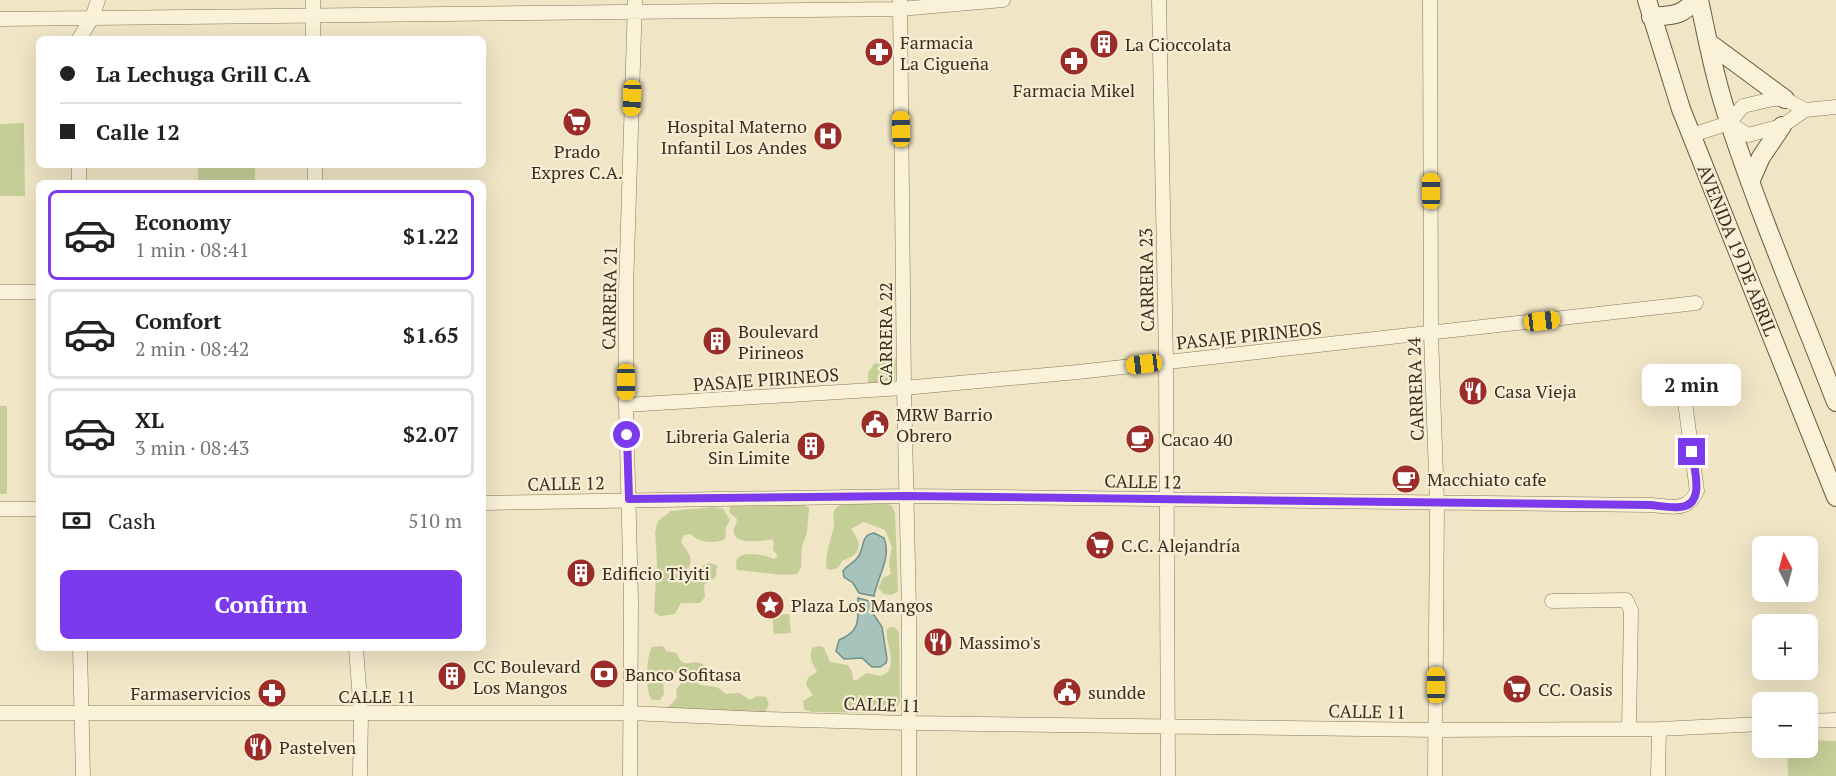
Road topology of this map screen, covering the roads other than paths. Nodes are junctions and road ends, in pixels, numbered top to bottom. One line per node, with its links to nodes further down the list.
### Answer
1 (99, 0): 11 (street)
2 (313, 0): 10 (street)
3 (1003, 0): 7 (street)
4 (1159, 0): 27 (street, CARRERA 23)
5 (1430, 0): 26 (street, CARRERA 24)
6 (1697, 0): 9 (main road); 15 (main road, AVENIDA 19 DE ABRIL)
7 (900, 4): 8 (street); 28 (street, CARRERA 22)
8 (634, 6): 10 (street); 31 (street, CARRERA 21)
9 (1649, 9): 21 (main road, AVENIDA 19 DE ABRIL)
10 (313, 16): 11 (street); 14 (street)
11 (92, 18): 12 (street); 13 (street)
12 (0, 19)
13 (81, 36)
14 (313, 36)
15 (1709, 43): 16 (main road); 19 (main road, AVENIDA 19 DE ABRIL)
16 (1785, 99): 18 (street); 19 (street)
17 (1836, 107): 18 (street)
18 (1805, 110): 20 (street)
19 (1729, 123): 20 (street); 21 (street); 22 (main road, AVENIDA 19 DE ABRIL)
20 (1782, 126): 22 (main road)
21 (1692, 135): 33 (main road, AVENIDA 19 DE ABRIL)
22 (1750, 182): 30 (main road, AVENIDA 19 DE ABRIL)
23 (0, 292): 24 (street)
24 (36, 292)
25 (1696, 303): 26 (street, PASAJE PIRINEOS)
26 (1431, 334): 27 (street, PASAJE PIRINEOS); 37 (street, CARRERA 24)
27 (1166, 362): 28 (street, PASAJE PIRINEOS); 35 (street, CARRERA 23)
28 (903, 388): 31 (street, PASAJE PIRINEOS); 32 (street, CARRERA 22)
29 (1684, 395): 37 (street, CALLE 12)
30 (1836, 402)
31 (626, 405): 34 (street, CARRERA 21)
32 (906, 496): 34 (street, CALLE 12); 35 (street, CALLE 12); 49 (street, CARRERA 22)
33 (1836, 497)
34 (629, 499): 36 (street, CALLE 12); 45 (street, CARRERA 21)
35 (1167, 499): 37 (street, CALLE 12); 51 (street, CARRERA 23)
36 (486, 503)
37 (1437, 503): 54 (street, CARRERA 24)
38 (0, 509): 39 (street)
39 (36, 509)
40 (1552, 601): 52 (street)
41 (80, 651): 43 (street)
42 (356, 651): 46 (street)
43 (81, 712): 44 (street, CALLE 11); 46 (street, CALLE 11); 55 (street)
44 (0, 713)
45 (630, 713): 46 (street, CALLE 11); 49 (street, CALLE 11); 57 (street, CARRERA 21)
46 (361, 714): 56 (street)
47 (1836, 720): 48 (street)
48 (1818, 721)
49 (909, 723): 51 (street, CALLE 11); 58 (street, CARRERA 22)
50 (1752, 724): 53 (street, CALLE 11)
51 (1168, 726): 54 (street, CALLE 11); 59 (street, CARRERA 23)
52 (1629, 729): 53 (street, CALLE 11); 54 (street, CALLE 11)
53 (1659, 729): 61 (street)
54 (1435, 730): 60 (street, CARRERA 24)
55 (83, 776)
56 (360, 776)
57 (630, 776)
58 (909, 776)
59 (1167, 776)
60 (1435, 776)
61 (1658, 776)

